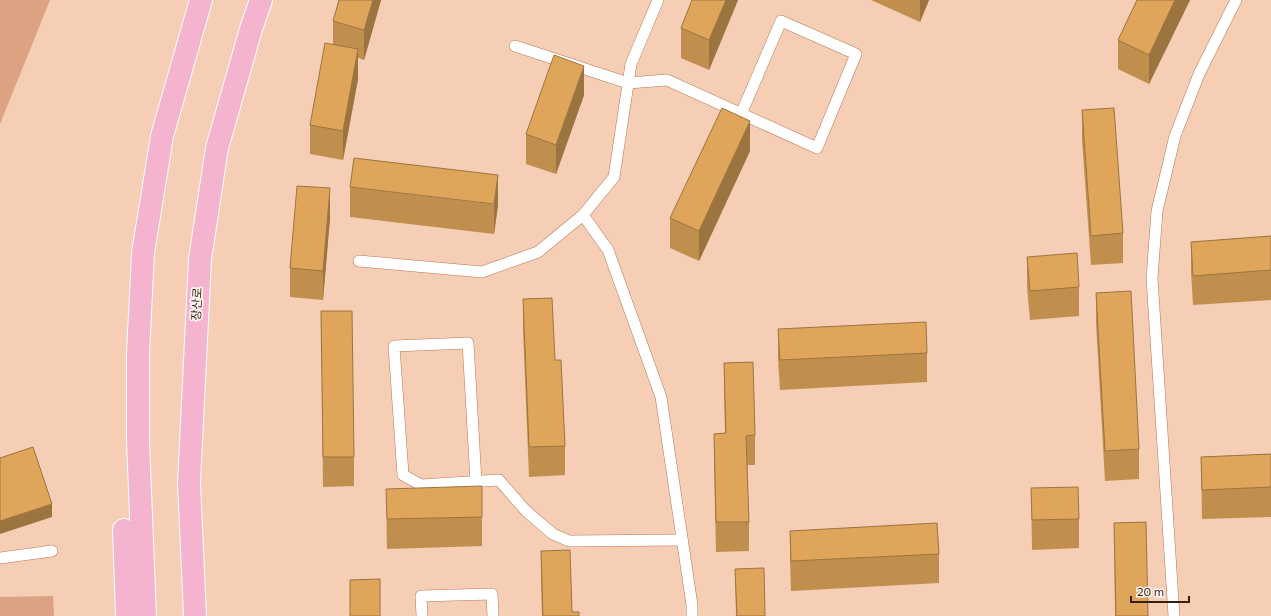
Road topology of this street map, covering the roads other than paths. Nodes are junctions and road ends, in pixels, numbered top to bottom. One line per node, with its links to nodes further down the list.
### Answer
1 (261, 0): 17 (highway, 장산로)
2 (658, 0): 6 (lane)
3 (1236, 0): 21 (lane)
4 (198, 4): 16 (highway)
5 (516, 46): 6 (lane)
6 (628, 83): 7 (lane); 8 (lane)
7 (741, 114): 7 (lane)
8 (583, 215): 9 (lane); 12 (lane)
9 (359, 261)
10 (476, 482): 10 (lane); 12 (lane)
11 (124, 530): 15 (highway)
12 (682, 540): 20 (lane)
13 (52, 551): 14 (lane)
14 (0, 558)
15 (127, 616)
16 (145, 616)
17 (195, 616)
18 (422, 616): 19 (lane)
19 (493, 616)
20 (692, 616)
21 (1174, 616)

